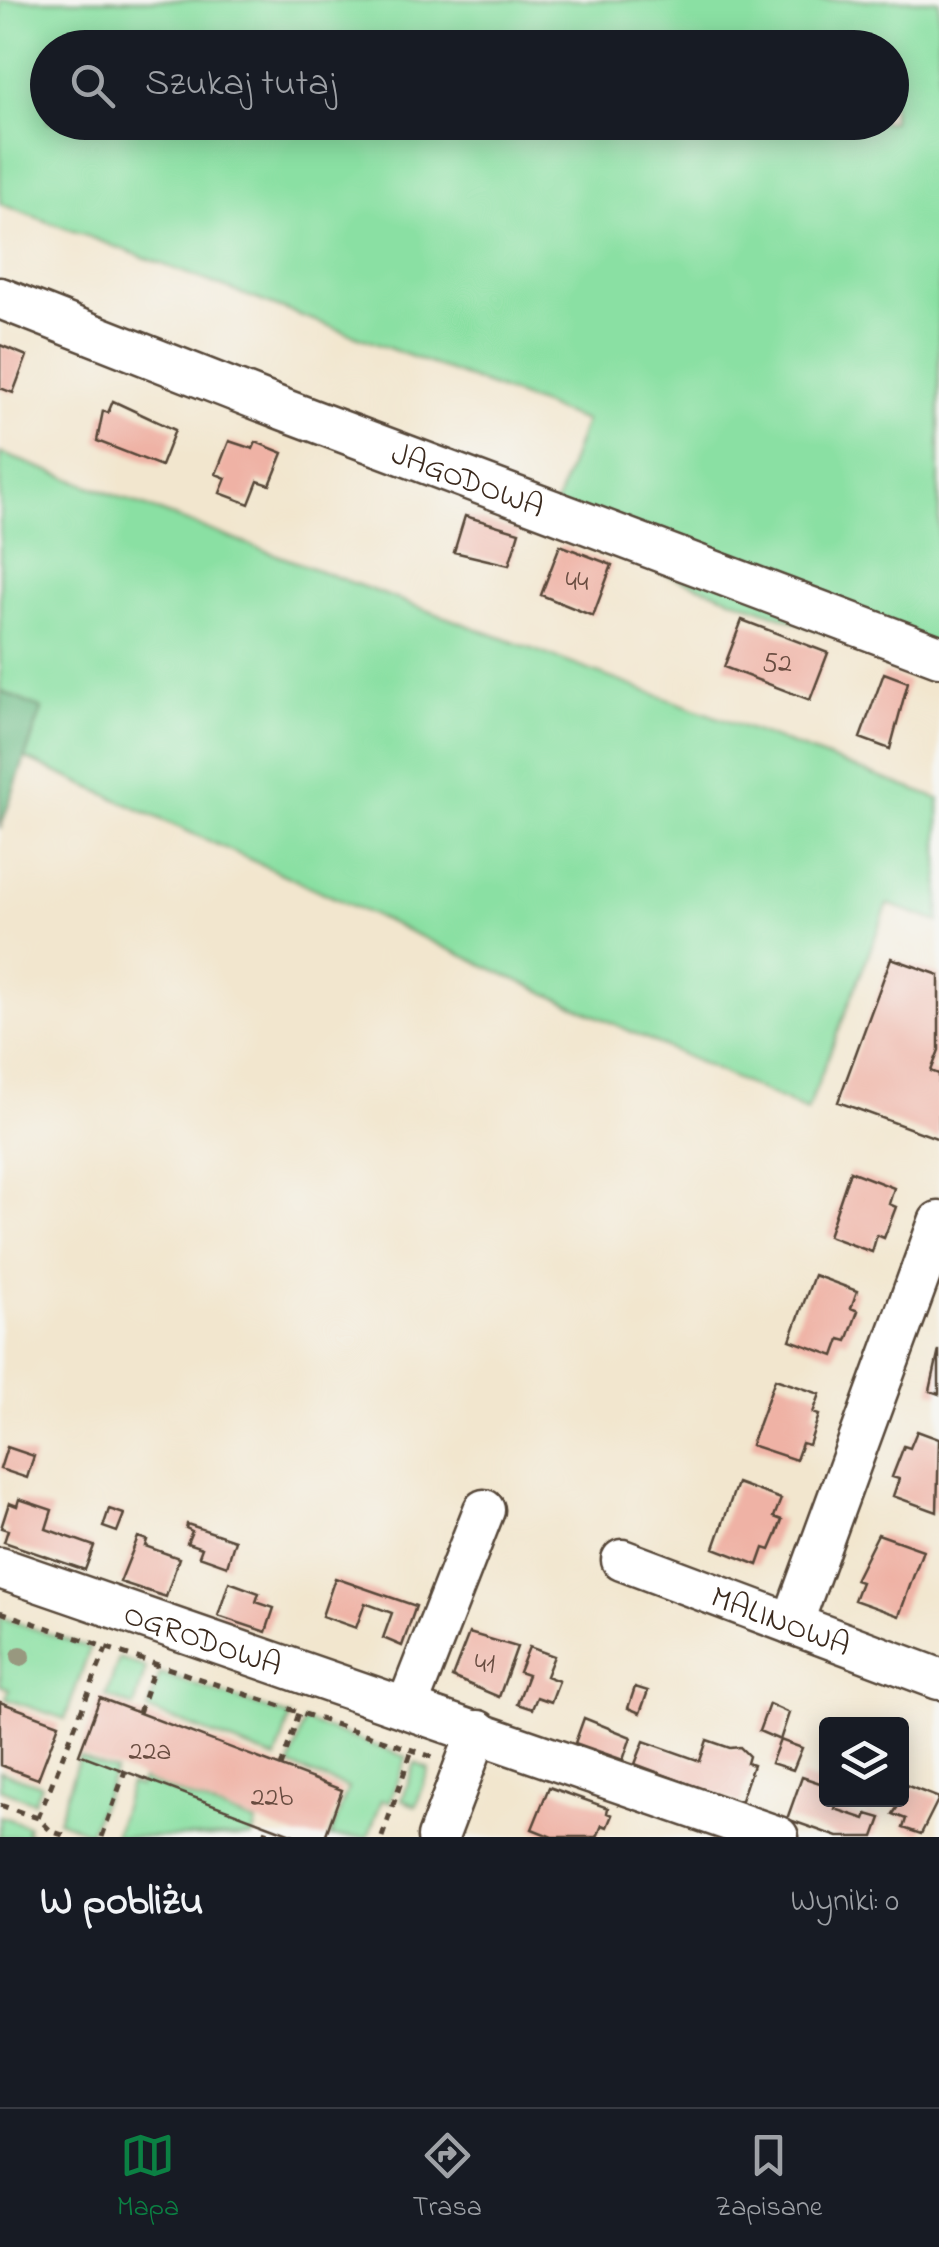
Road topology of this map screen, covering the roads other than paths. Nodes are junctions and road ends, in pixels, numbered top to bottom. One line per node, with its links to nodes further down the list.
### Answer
1 (0, 298): 2 (street, JAGODOWA)
2 (939, 656)
3 (939, 1222): 7 (street)
4 (484, 1510): 9 (street)
5 (622, 1560): 7 (street, MALINOWA)
6 (0, 1568): 9 (street, OGRODOWA)
7 (792, 1624): 8 (street, MALINOWA)
8 (939, 1679)
9 (408, 1707): 10 (street, OGRODOWA)
10 (478, 1731): 11 (street, OGRODOWA); 12 (street)
11 (754, 1833)
12 (438, 1837)

